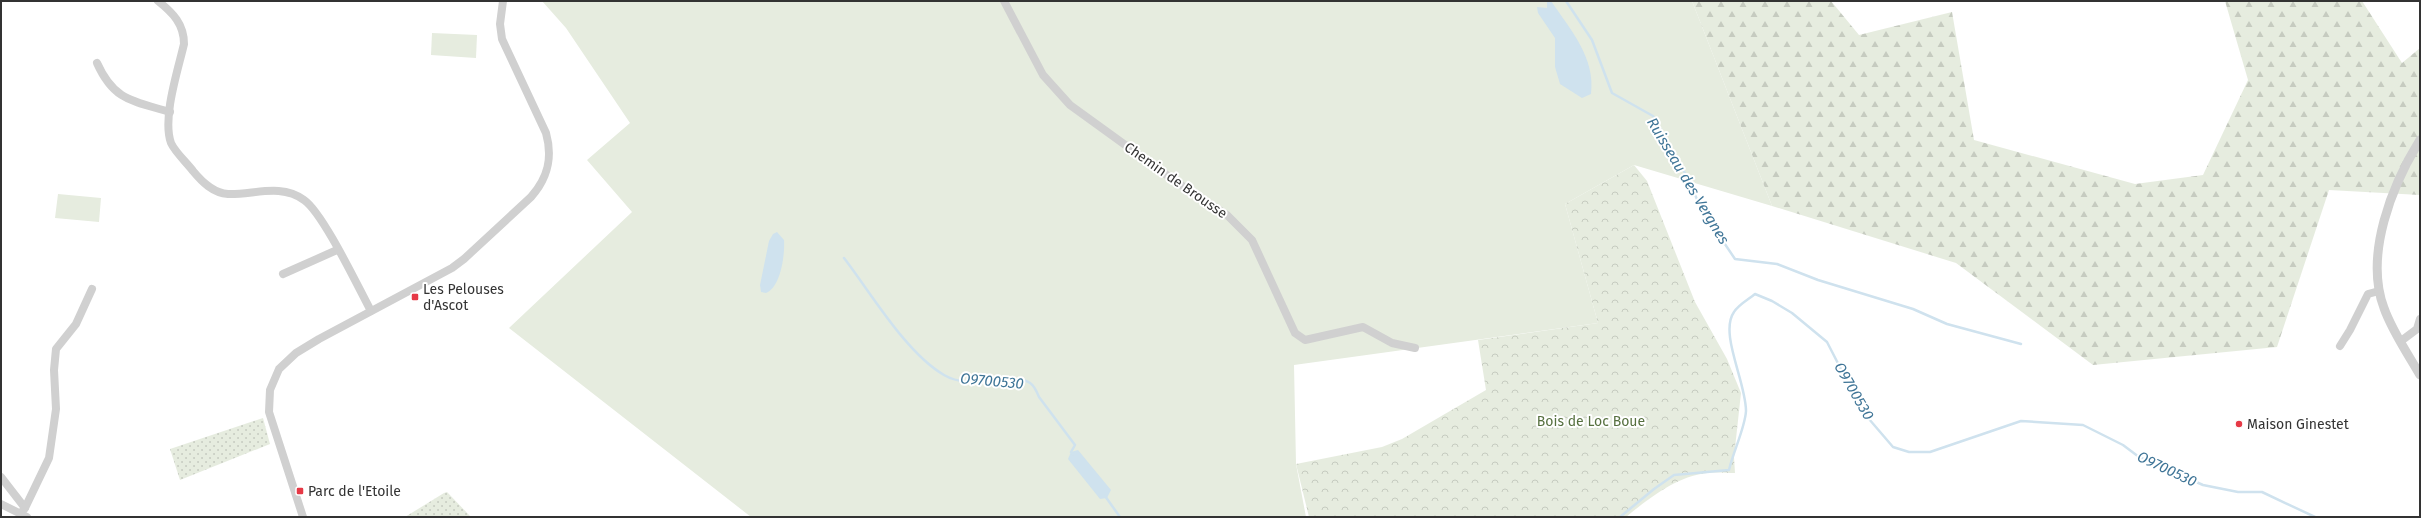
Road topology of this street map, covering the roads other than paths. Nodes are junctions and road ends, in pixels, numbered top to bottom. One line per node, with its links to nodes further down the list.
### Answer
1 (158, 1): 5 (street)
2 (503, 1): 11 (street)
3 (1004, 1): 15 (street, Chemin de Brousse)
4 (97, 63): 5 (street)
5 (170, 112): 7 (street)
6 (2420, 140): 10 (street)
7 (337, 250): 8 (street); 11 (street)
8 (283, 274)
9 (92, 289): 19 (street)
10 (2379, 291): 13 (street); 14 (street)
11 (371, 311): 20 (street)
12 (2420, 319): 13 (street)
13 (2400, 341): 16 (street)
14 (2340, 346)
15 (1415, 348)
16 (2420, 375)
17 (1, 477): 19 (street)
18 (1, 504): 19 (street)
19 (24, 513)
20 (303, 517)

